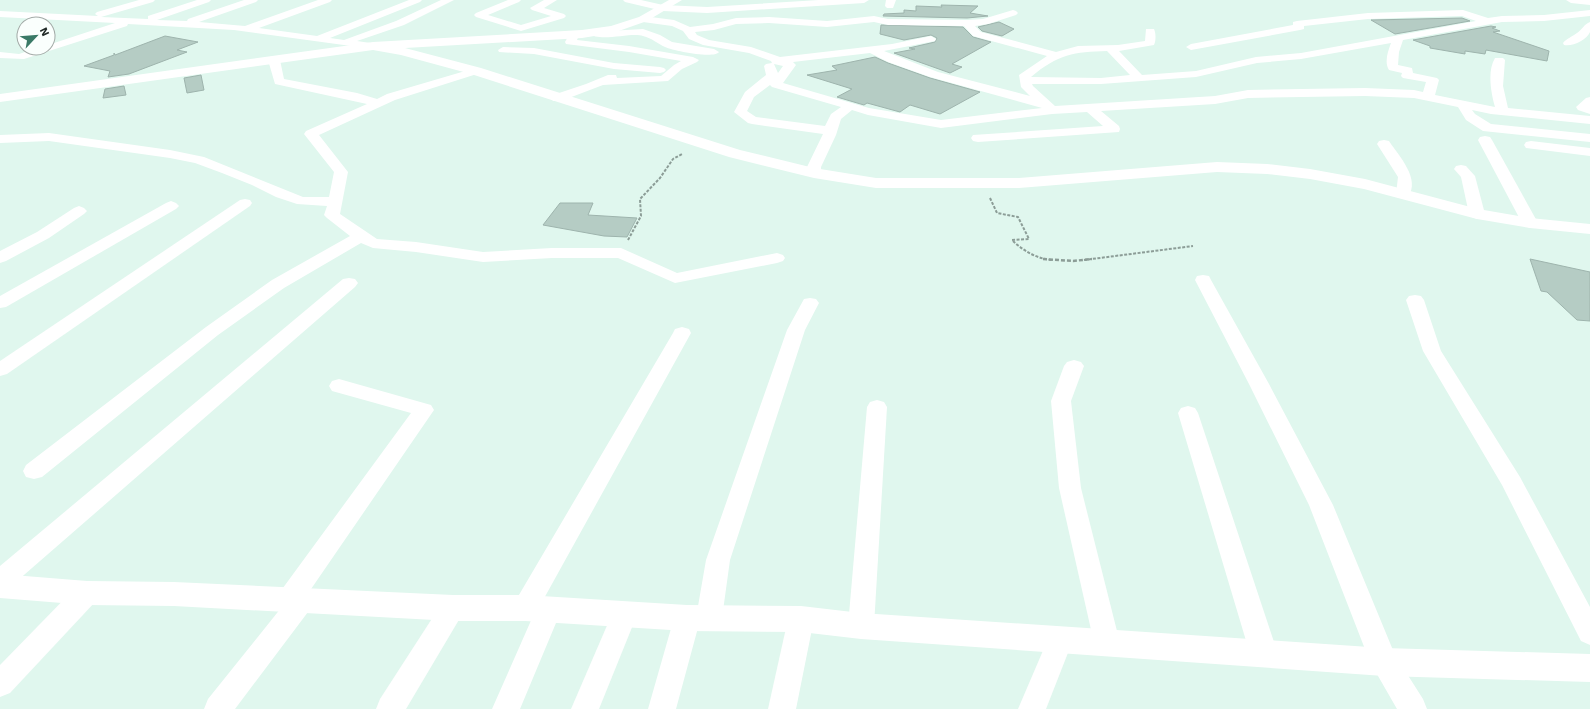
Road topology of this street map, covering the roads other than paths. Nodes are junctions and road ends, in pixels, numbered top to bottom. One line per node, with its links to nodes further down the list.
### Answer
1 (114, 0): 17 (street)
2 (150, 0): 20 (street)
3 (178, 0): 25 (street)
4 (206, 0): 27 (street)
5 (253, 0): 30 (street)
6 (306, 0): 33 (street)
7 (327, 0): 24 (street)
8 (417, 0): 42 (street)
9 (449, 0): 44 (street)
10 (516, 0): 11 (street)
11 (552, 0)
12 (628, 0): 18 (street)
13 (677, 0): 18 (street)
14 (864, 0): 19 (street)
15 (1571, 0): 16 (street)
16 (1590, 2)
17 (99, 4)
18 (663, 8): 19 (street); 26 (street)
19 (731, 8)
20 (85, 13): 23 (street); 25 (street)
21 (1013, 13): 31 (street)
22 (1590, 13): 29 (street)
23 (0, 14)
24 (274, 18): 28 (street); 34 (street)
25 (113, 19): 27 (street)
26 (643, 20): 35 (street); 38 (street)
27 (137, 22): 30 (street); 54 (street)
28 (294, 22)
29 (1488, 22): 41 (street); 47 (street)
30 (184, 23): 33 (street)
31 (967, 23): 35 (street); 53 (street)
32 (1590, 25): 45 (street)
33 (234, 27): 34 (street)
34 (248, 28): 42 (street)
35 (688, 30): 55 (street)
36 (920, 30): 39 (street)
37 (1150, 31): 48 (street)
38 (594, 32): 40 (street); 55 (street)
39 (906, 33)
40 (574, 35): 46 (street); 51 (street)
41 (1399, 37): 62 (street); 65 (street)
42 (318, 39): 44 (street)
43 (931, 39): 50 (street)
44 (343, 43): 46 (street)
45 (1568, 43)
46 (373, 46): 56 (street); 60 (street)
47 (1191, 47)
48 (1110, 48): 53 (street); 62 (street)
49 (503, 50): 59 (street)
50 (872, 50): 55 (street); 72 (street)
51 (638, 51): 59 (street); 61 (street)
52 (0, 54): 54 (street)
53 (1056, 55): 63 (street)
54 (20, 57): 58 (street)
55 (776, 57): 71 (street); 76 (street)
56 (274, 60): 66 (street); 69 (street)
57 (1499, 60): 74 (street)
58 (0, 64)
59 (619, 67): 61 (street); 64 (street)
60 (476, 71): 67 (street); 69 (street)
61 (673, 72): 64 (street)
62 (1139, 78): 63 (street)
63 (1026, 80): 72 (street)
64 (601, 82): 67 (street)
65 (1428, 97): 70 (street); 73 (street)
66 (0, 98)
67 (557, 98): 83 (street)
68 (1590, 101): 75 (street)
69 (378, 103): 86 (street)
70 (1462, 104): 74 (street); 78 (street)
71 (850, 106): 72 (street); 76 (street)
72 (1049, 107): 73 (street)
73 (1090, 108): 77 (street)
74 (1502, 111): 75 (street)
75 (1589, 117)
76 (830, 131): 83 (street)
77 (978, 138)
78 (1590, 138)
79 (0, 139): 86 (street)
80 (1384, 144): 84 (street)
81 (1590, 152): 90 (street)
82 (1461, 169): 89 (street)
83 (814, 173): 84 (street)
84 (1403, 194): 89 (street)
85 (245, 202): 102 (street)
86 (336, 202): 92 (street)
87 (171, 206): 99 (street)
88 (79, 211): 93 (street)
89 (1477, 214): 90 (street)
90 (1530, 223): 91 (street)
91 (1590, 229)
92 (361, 236): 94 (street); 106 (street)
93 (0, 258)
94 (777, 258)
95 (1203, 280): 121 (street)
96 (349, 283): 107 (street)
97 (1415, 300): 117 (street)
98 (810, 303): 114 (street)
99 (0, 304)
100 (682, 333): 112 (street)
101 (1074, 366): 119 (street)
102 (0, 370)
103 (339, 386): 110 (street)
104 (878, 407): 116 (street)
105 (1188, 413): 120 (street)
106 (34, 471)
107 (0, 582)
108 (0, 586): 109 (street)
109 (87, 593): 110 (street); 123 (street)
110 (295, 600): 111 (street); 124 (street)
111 (453, 608): 112 (street); 125 (street)
112 (537, 610): 113 (street); 126 (street)
113 (624, 615): 114 (street); 127 (street)
114 (698, 618): 115 (street); 128 (street)
115 (801, 619): 116 (street); 129 (street)
116 (861, 626): 118 (street)
117 (1590, 633)
118 (1060, 640): 119 (street); 130 (street)
119 (1107, 643): 120 (street)
120 (1264, 654): 121 (street)
121 (1384, 662): 122 (street); 131 (street)
122 (1590, 668)
123 (0, 684)
124 (218, 709)
125 (390, 709)
126 (506, 709)
127 (585, 709)
128 (662, 709)
129 (782, 709)
130 (1032, 709)
131 (1413, 709)

